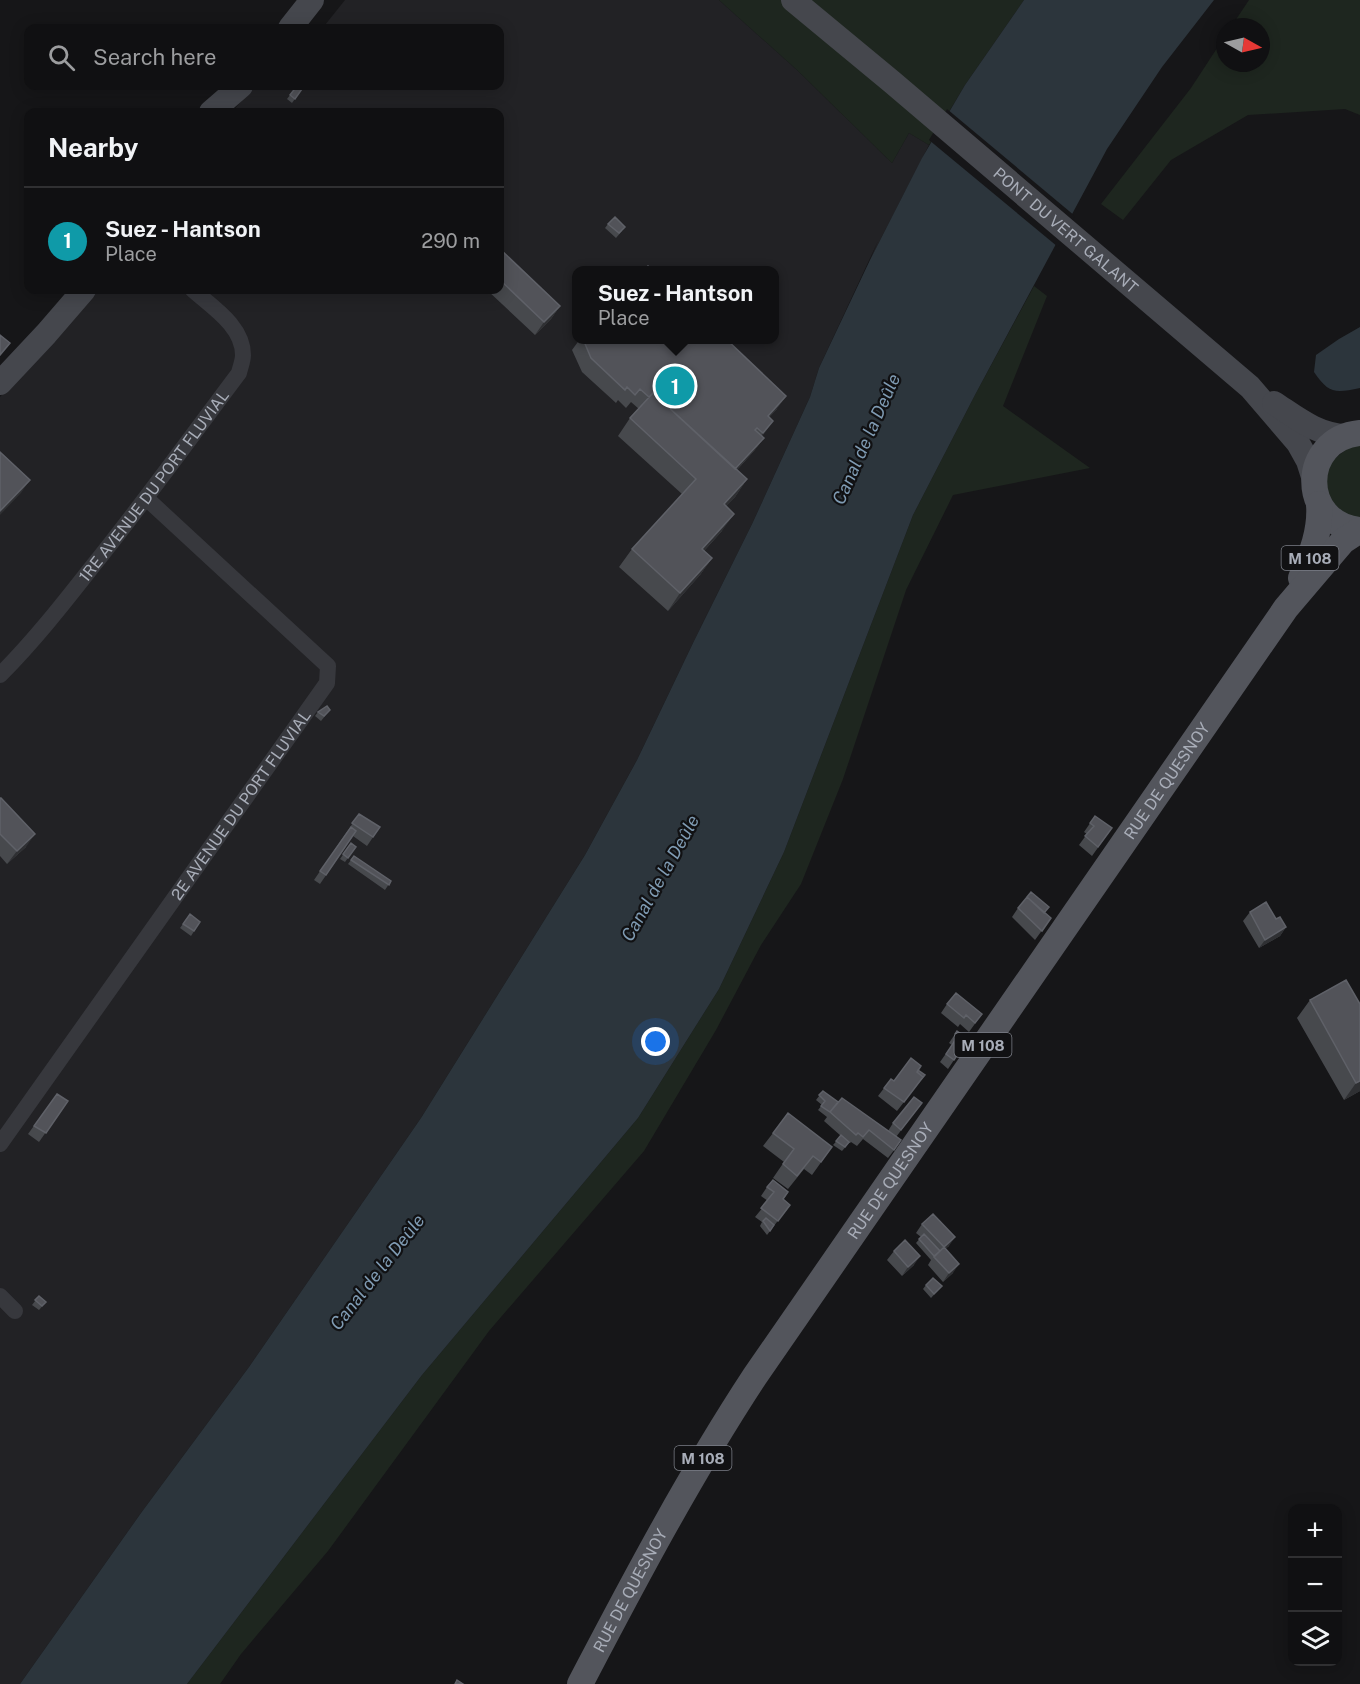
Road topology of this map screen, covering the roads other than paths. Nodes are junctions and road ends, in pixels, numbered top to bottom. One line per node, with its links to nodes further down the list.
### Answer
1 (312, 0): 3 (main road)
2 (793, 0): 13 (main road, PONT DU VERT GALANT)
3 (293, 24)
4 (238, 90): 6 (main road)
5 (240, 90): 7 (main road)
6 (216, 108)
7 (228, 108)
8 (64, 294): 11 (main road)
9 (81, 294): 11 (main road)
10 (197, 294): 16 (street, 1RE AVENUE DU PORT FLUVIAL)
11 (22, 358): 12 (main road)
12 (0, 383)
13 (1250, 387): 14 (main road); 15 (main road, PONT DU VERT GALANT)
14 (1353, 434): 15 (main road)
15 (1317, 492): 17 (main road); 18 (main road, M 108)
16 (146, 498): 19 (street, 1RE AVENUE DU PORT FLUVIAL); 20 (street, 2E AVENUE DU PORT FLUVIAL)
17 (1360, 530): 18 (main road, M 108)
18 (1286, 608): 23 (main road, RUE DE QUESNOY / M 108)
19 (0, 675)
20 (0, 1144)
21 (0, 1296): 22 (street)
22 (15, 1311)
23 (580, 1684)

